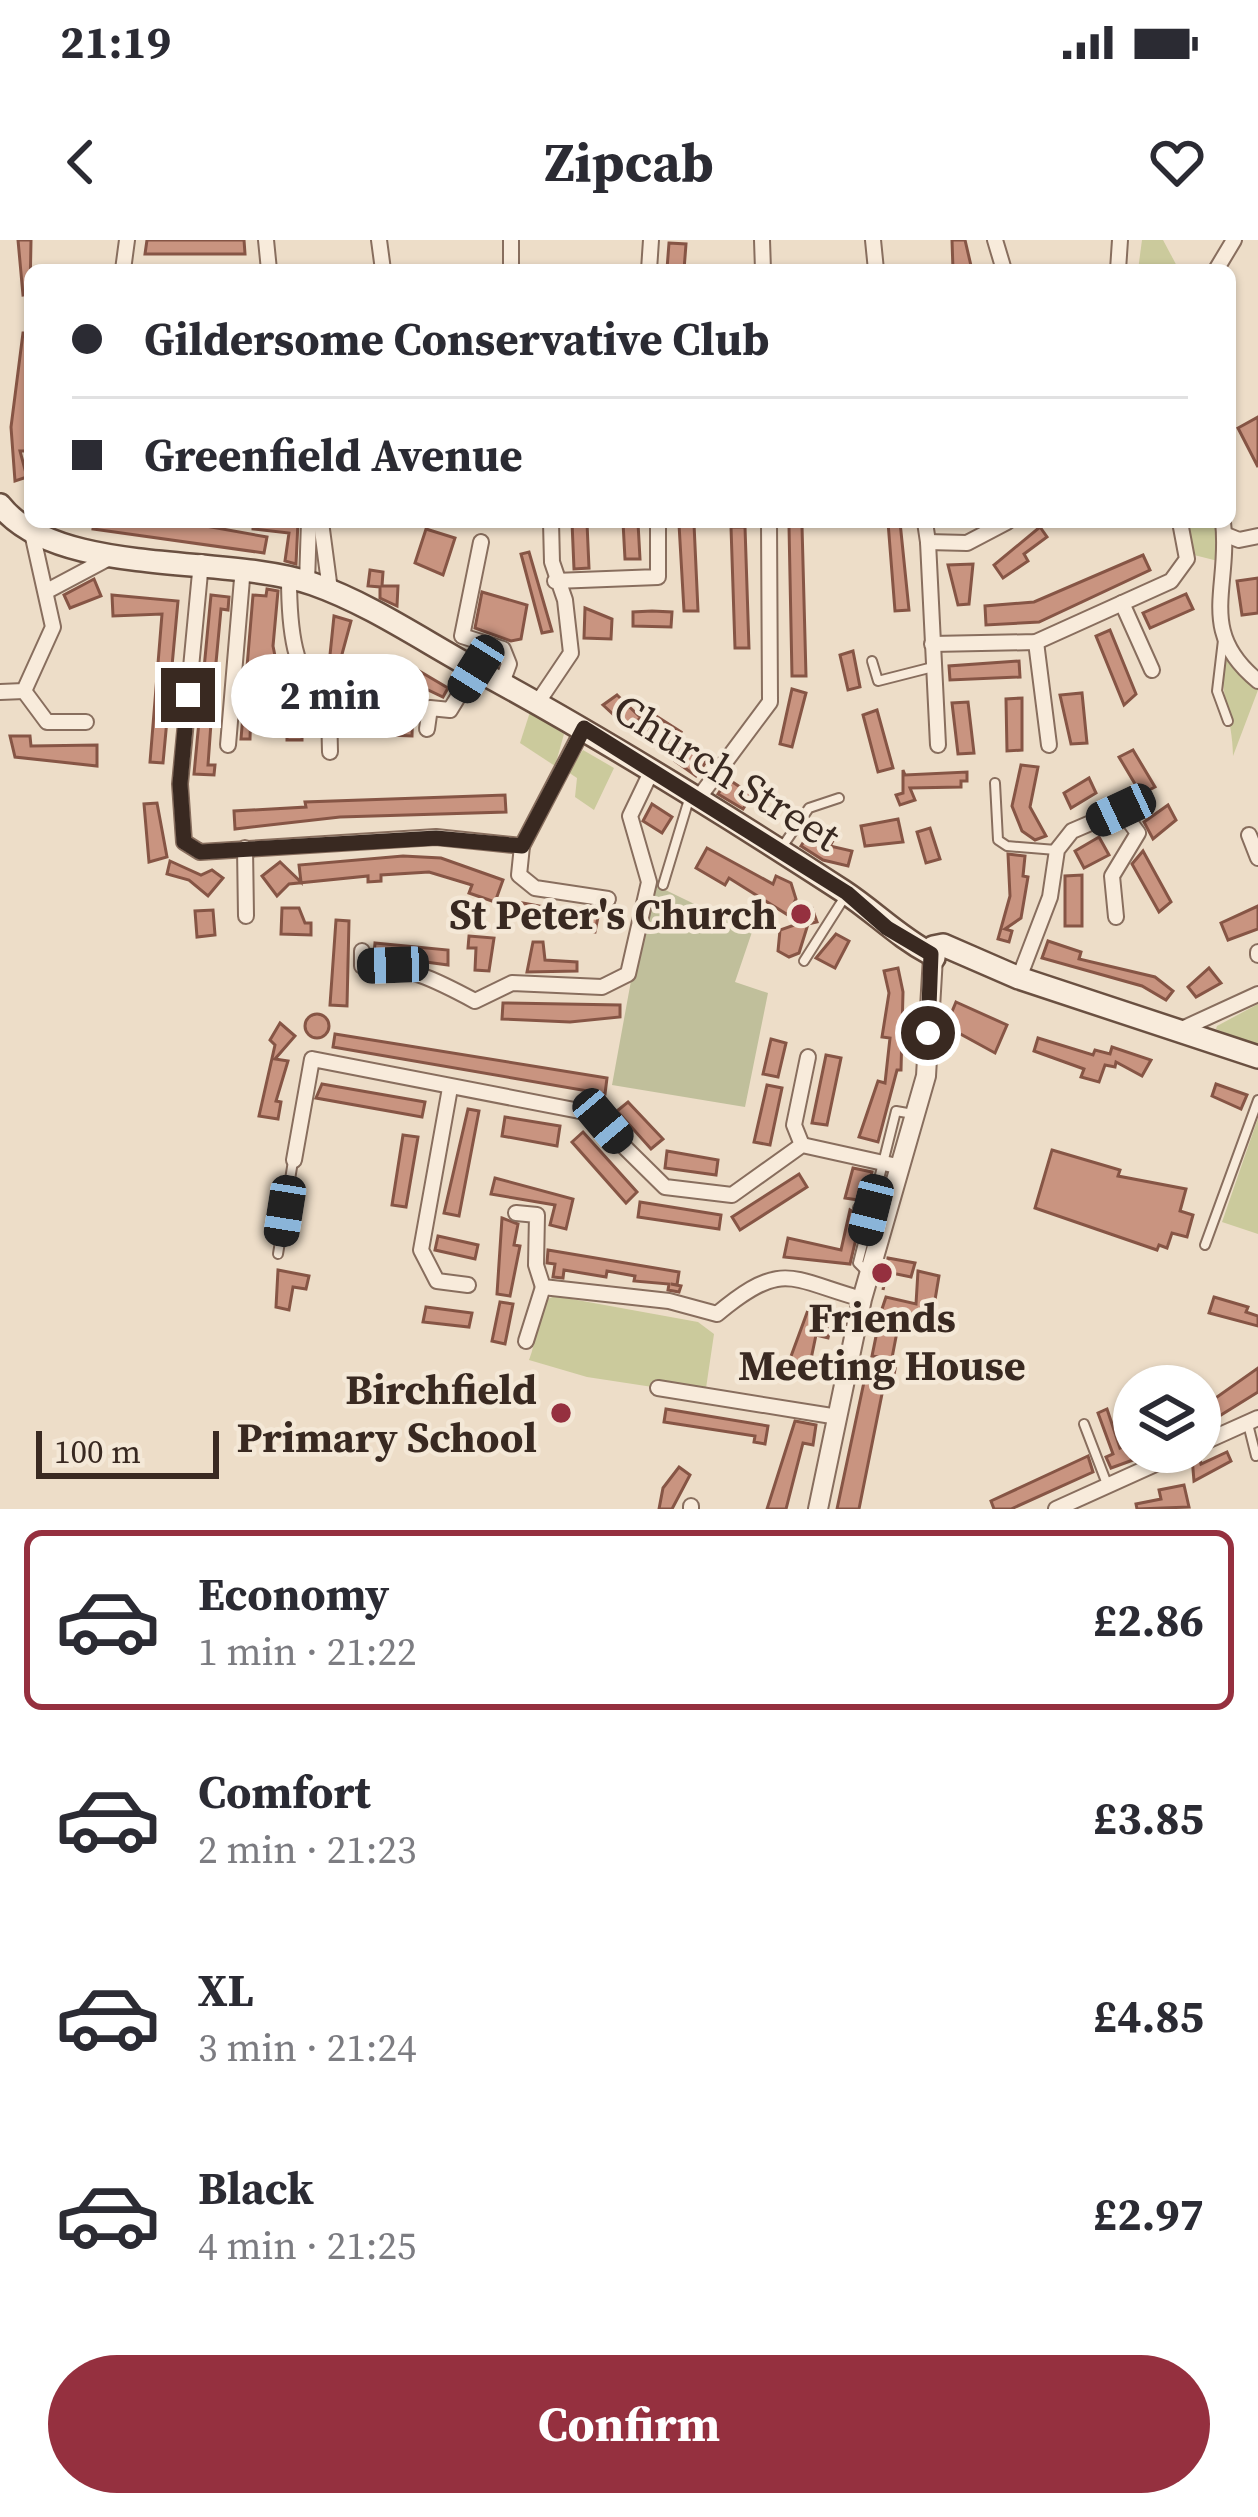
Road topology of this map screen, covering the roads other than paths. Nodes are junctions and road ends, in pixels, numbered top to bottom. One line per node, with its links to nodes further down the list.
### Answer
1 (0, 505): 2 (main road)
2 (24, 525)
3 (27, 528): 13 (main road)
4 (308, 528): 20 (street)
5 (322, 528): 22 (street)
6 (551, 528): 21 (street)
7 (658, 528): 21 (street)
8 (770, 528): 47 (street)
9 (926, 528): 16 (street)
10 (996, 528): 16 (street)
11 (1180, 528): 24 (street)
12 (1224, 528): 14 (street); 25 (street)
13 (32, 532): 17 (main road, Church Street); 23 (street)
14 (1258, 536)
15 (481, 542): 33 (street)
16 (928, 542): 27 (street)
17 (115, 554): 18 (main road, Church Street); 23 (street)
18 (201, 562): 19 (main road, Church Street); 51 (street)
19 (254, 569): 20 (main road, Church Street); 41 (street)
20 (298, 580): 22 (main road, Church Street); 44 (street)
21 (555, 581): 36 (street)
22 (330, 590): 30 (main road, Church Street)
23 (47, 591): 34 (street)
24 (1121, 604): 26 (street); 31 (street)
25 (1223, 638): 32 (street); 37 (lane)
26 (1036, 642): 27 (street); 42 (street)
27 (932, 644): 29 (street)
28 (872, 661): 29 (lane)
29 (933, 667): 43 (street)
30 (476, 669): 33 (main road, Church Street); 40 (street)
31 (1152, 670)
32 (1258, 681)
33 (502, 683): 36 (main road, Church Street)
34 (25, 691): 35 (street); 38 (street)
35 (0, 692)
36 (538, 702): 39 (main road, Church Street)
37 (1228, 721)
38 (86, 722)
39 (584, 728): 45 (main road, Church Street); 50 (street)
40 (427, 729)
41 (227, 745)
42 (1049, 745)
43 (938, 746)
44 (330, 752)
45 (652, 770): 47 (main road, Church Street); 62 (street)
46 (995, 784): 52 (lane)
47 (694, 797): 53 (main road, Church Street); 55 (lane)
48 (839, 798): 53 (lane)
49 (1249, 835): 54 (street)
50 (522, 846): 51 (street); 57 (street)
51 (245, 848): 58 (street)
52 (1058, 850): 59 (street); 63 (street)
53 (779, 852): 56 (main road, Church Street)
54 (1258, 858)
55 (663, 885)
56 (847, 893): 60 (main road, Church Street); 61 (lane)
57 (608, 899)
58 (246, 916)
59 (1116, 917)
60 (939, 953): 63 (main road); 72 (street)
61 (804, 961)
62 (362, 966)
63 (1019, 978): 65 (main road)
64 (1258, 994): 65 (street)
65 (1184, 1028): 67 (main road)
66 (808, 1057): 70 (street)
67 (1258, 1058)
68 (450, 1088): 70 (street); 71 (street); 78 (street)
69 (1258, 1100): 76 (lane)
70 (802, 1144): 72 (street)
71 (294, 1160): 77 (lane)
72 (890, 1164): 74 (street)
73 (858, 1208): 74 (lane)
74 (878, 1211): 80 (street)
75 (515, 1213): 79 (street)
76 (1205, 1245)
77 (278, 1254)
78 (468, 1285)
79 (543, 1287): 80 (street); 81 (street)
80 (862, 1299): 83 (street)
81 (526, 1341)
82 (658, 1388): 83 (street)
83 (838, 1418): 91 (street)
84 (1253, 1420): 86 (street); 87 (lane)
85 (1084, 1424): 89 (lane)
86 (1221, 1434)
87 (1256, 1456)
88 (1136, 1473): 89 (street)
89 (1108, 1486): 90 (street)
90 (1082, 1503): 92 (street)
91 (818, 1509)
92 (1056, 1509)

